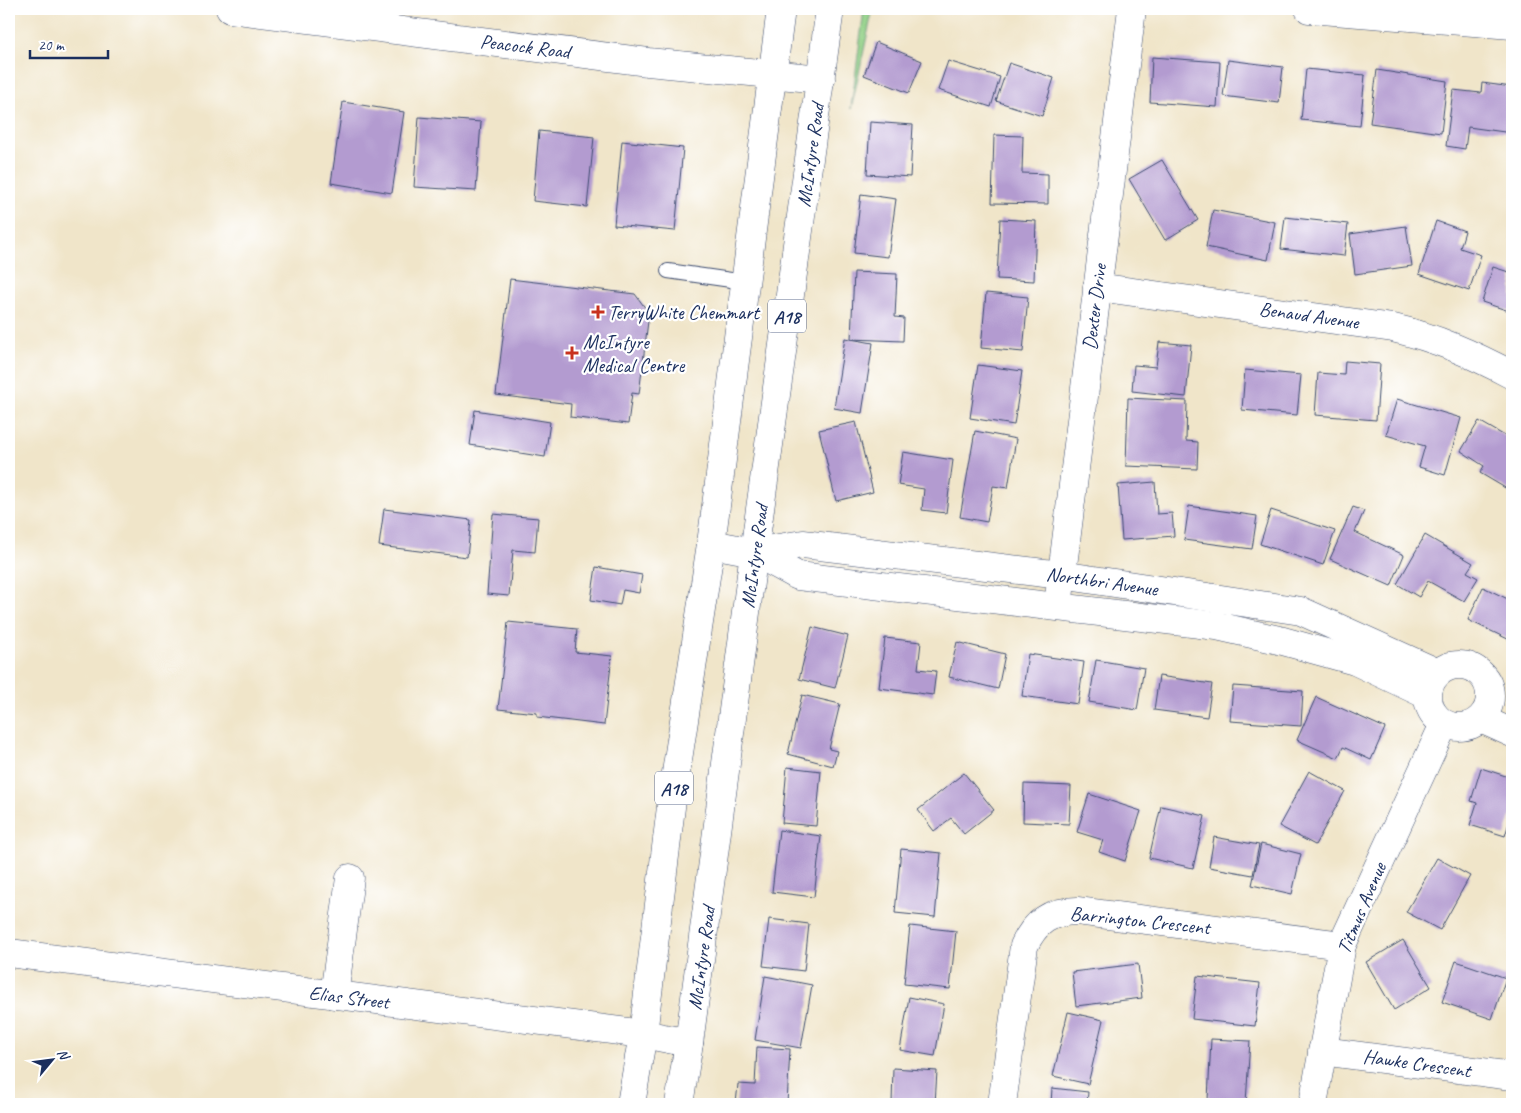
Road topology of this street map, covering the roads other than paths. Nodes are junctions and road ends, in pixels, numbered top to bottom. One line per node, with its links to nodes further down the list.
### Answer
1 (230, 9): 7 (street, Peacock Road)
2 (781, 9): 7 (street, A18)
3 (830, 9): 8 (street, McIntyre Road / A18)
4 (1132, 9): 11 (street, Dexter Drive)
5 (1309, 9): 6 (street)
6 (1512, 25)
7 (772, 74): 8 (street, Peacock Road); 10 (street, A18)
8 (820, 79): 14 (street, McIntyre Road / A18)
9 (668, 271): 10 (lane)
10 (746, 282): 13 (street, A18)
11 (1097, 287): 12 (street, Benaud Avenue); 15 (street, Dexter Drive)
12 (1512, 375)
13 (711, 544): 14 (street, Northbri Avenue); 25 (street, A18)
14 (754, 552): 15 (street, Northbri Avenue); 16 (street, Northbri Avenue); 26 (street, McIntyre Road / A18)
15 (1061, 574): 16 (street, Dexter Drive); 17 (street, Northbri Avenue)
16 (1058, 606): 17 (street, Northbri Avenue)
17 (1433, 684): 18 (street); 19 (street)
18 (1494, 712): 19 (street); 20 (street)
19 (1444, 724): 22 (street, Titmus Avenue)
20 (1512, 733)
21 (350, 878): 24 (street)
22 (1342, 945): 27 (street, Titmus Avenue); 31 (street, Barrington Crescent)
23 (9, 953): 24 (street, Elias Street)
24 (334, 995): 25 (street, Elias Street)
25 (643, 1034): 26 (street, Elias Street); 29 (street, A18)
26 (690, 1043): 30 (street, McIntyre Road / A18)
27 (1322, 1051): 28 (street, Hawke Crescent); 32 (street, Titmus Avenue)
28 (1512, 1076)
29 (631, 1104)
30 (679, 1104)
31 (1002, 1104)
32 (1313, 1104)

